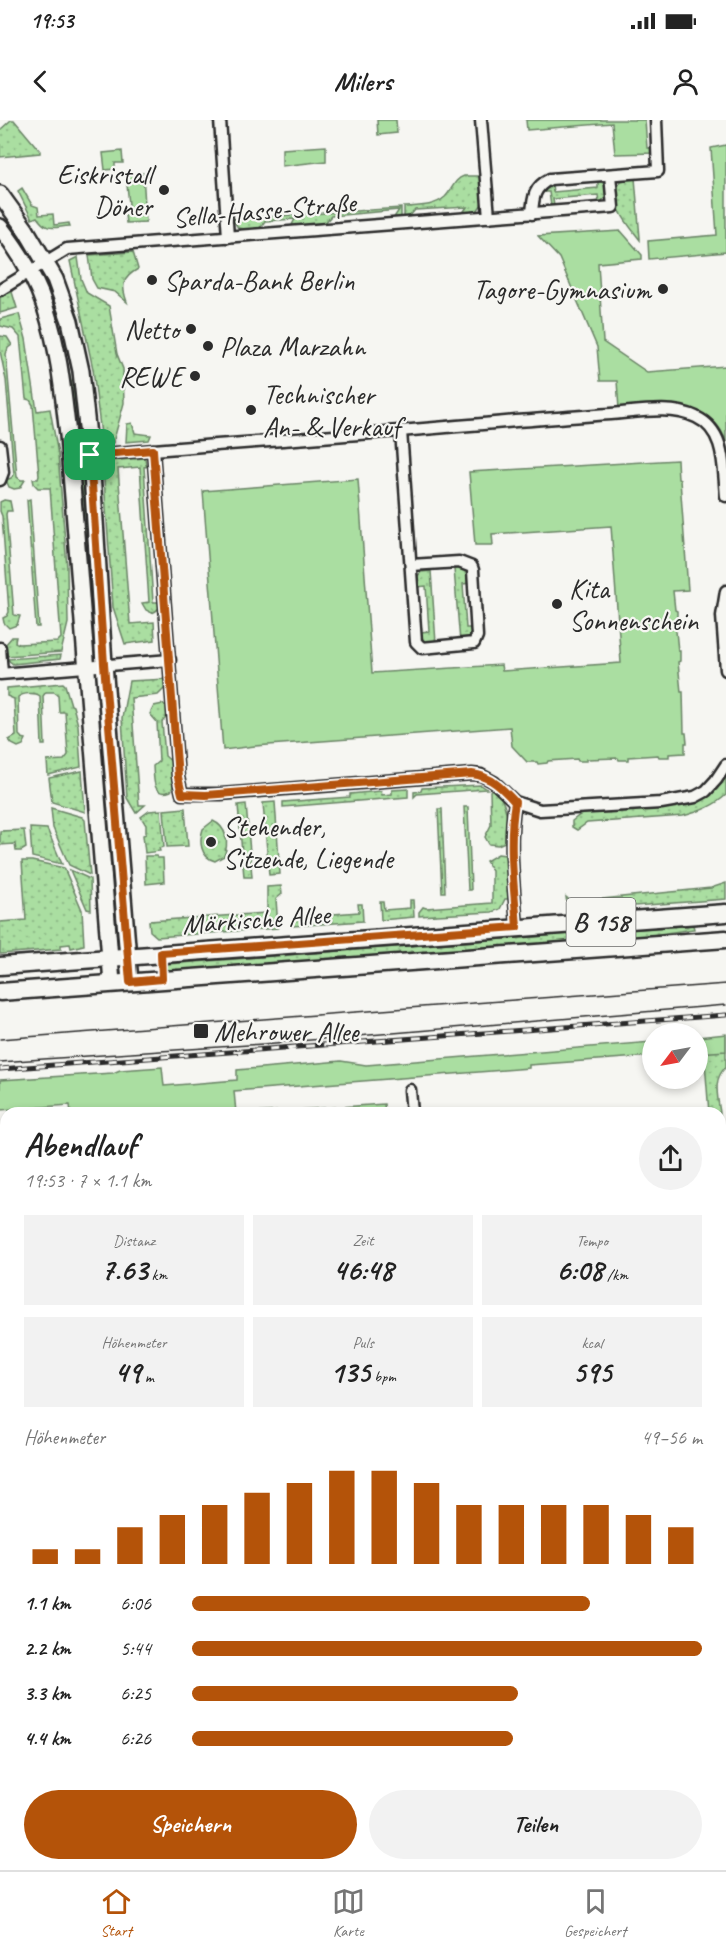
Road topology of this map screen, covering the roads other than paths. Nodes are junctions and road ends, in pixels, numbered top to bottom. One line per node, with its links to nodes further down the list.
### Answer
1 (220, 120): 9 (street)
2 (481, 120): 7 (street)
3 (656, 120): 4 (street)
4 (610, 175): 6 (street); 6 (street, Sella-Hasse-Straße)
5 (0, 194): 10 (main road)
6 (532, 213): 7 (street, Sella-Hasse-Straße)
7 (489, 217): 9 (street, Sella-Hasse-Straße)
8 (0, 227): 11 (main road)
9 (228, 237): 10 (street, Sella-Hasse-Straße)
10 (46, 261): 11 (street); 16 (main road)
11 (29, 272): 12 (street); 24 (main road)
12 (0, 290)
13 (401, 431): 15 (street); 18 (street); 19 (street)
14 (0, 446): 17 (street)
15 (153, 450): 16 (street); 22 (street)
16 (90, 455): 23 (main road)
17 (0, 480)
18 (726, 496)
19 (411, 565): 19 (street)
20 (726, 591): 25 (street)
21 (0, 648): 26 (street)
22 (170, 660): 23 (street); 28 (street)
23 (104, 664): 24 (street); 33 (main road)
24 (86, 666): 26 (street); 34 (main road)
25 (726, 670)
26 (1, 674)
27 (726, 765): 28 (street)
28 (515, 802): 30 (street)
29 (726, 913): 30 (main road, Märkische Allee / B 158)
30 (517, 927): 32 (main road, Märkische Allee / B 158)
31 (726, 939): 36 (main road, Märkische Allee / B 158)
32 (161, 953): 33 (main road, Märkische Allee / B 158); 36 (main road)
33 (128, 956): 34 (main road, Märkische Allee / B 158); 37 (main road)
34 (110, 958): 35 (main road, Märkische Allee / B 158); 38 (main road)
35 (0, 966)
36 (162, 979): 37 (main road, Märkische Allee / B 158)
37 (130, 982): 38 (main road, Märkische Allee / B 158)
38 (112, 983): 39 (main road, Märkische Allee / B 158)
39 (0, 992)
40 (410, 1090): 41 (street)
41 (411, 1107)

